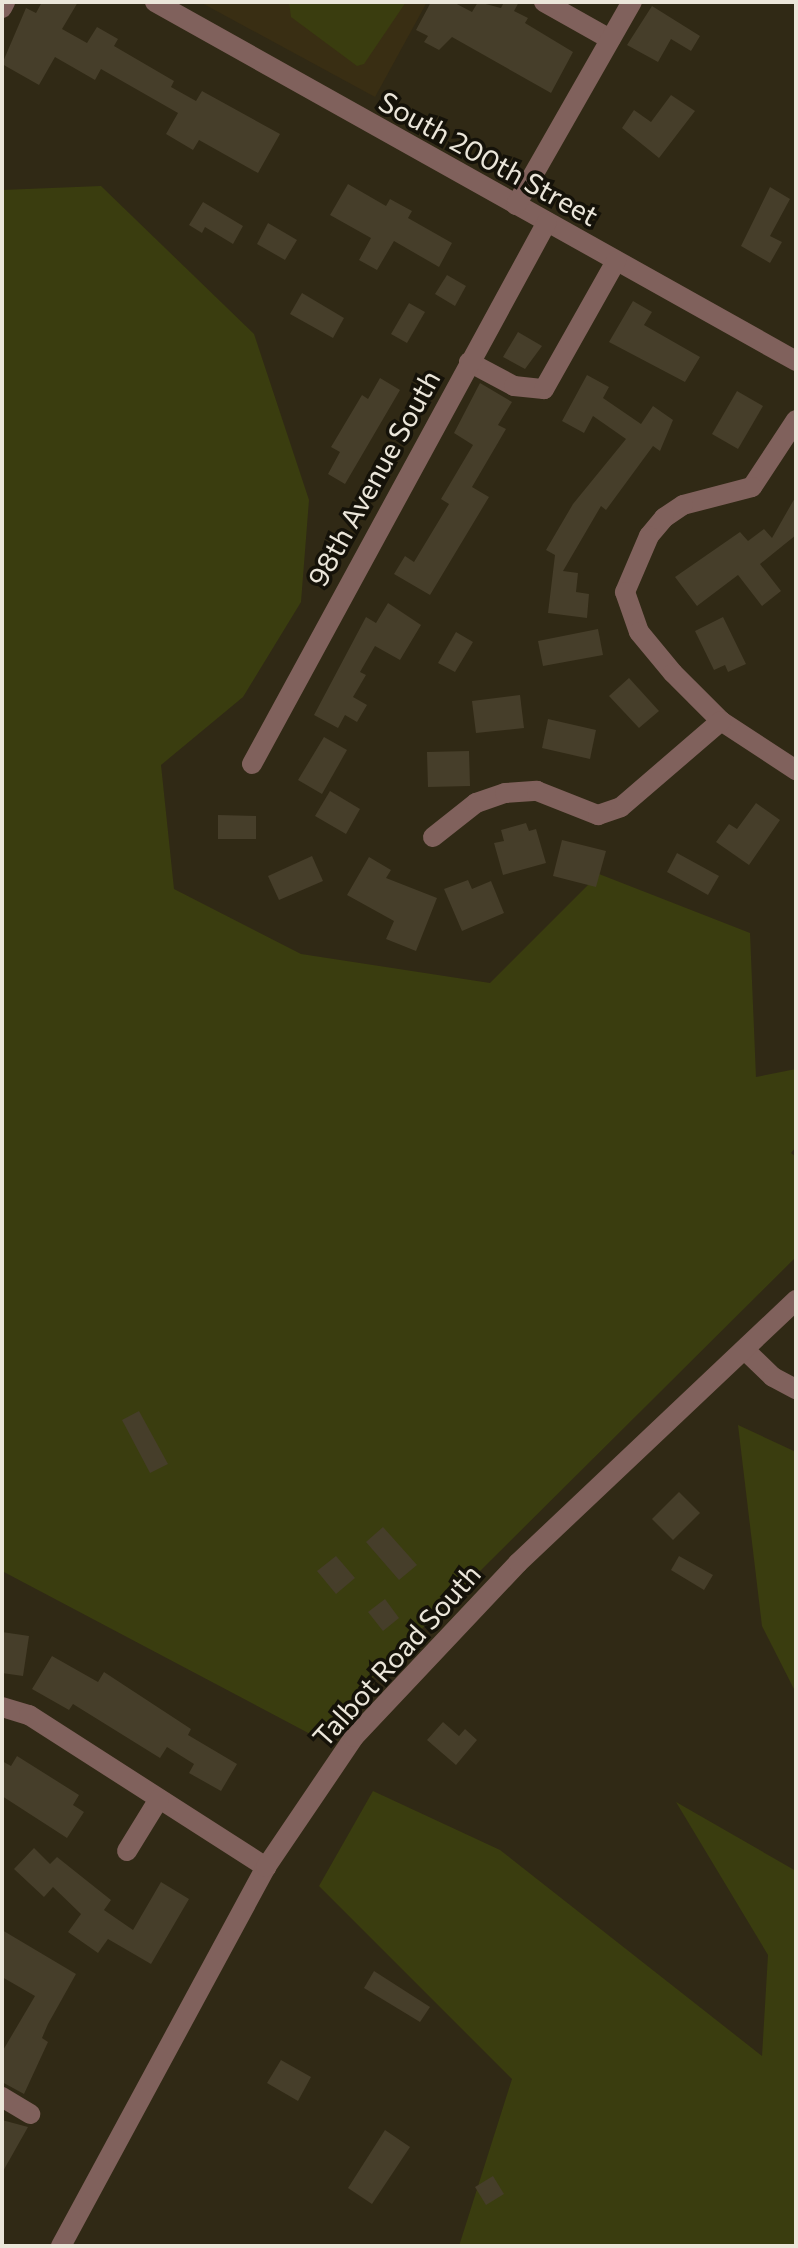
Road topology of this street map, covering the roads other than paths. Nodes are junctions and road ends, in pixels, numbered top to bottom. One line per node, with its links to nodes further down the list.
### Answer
1 (5, 2): 5 (street)
2 (155, 2): 7 (street, South 200th Street)
3 (544, 2): 6 (street)
4 (632, 2): 6 (street)
5 (2, 8)
6 (610, 39): 7 (street)
7 (516, 205): 8 (street, South 200th Street)
8 (547, 222): 9 (street, South 200th Street); 11 (street, 98th Avenue South)
9 (616, 261): 10 (street, South 200th Street); 11 (street)
10 (796, 361)
11 (469, 362): 14 (street, 98th Avenue South)
12 (796, 420): 13 (street)
13 (721, 721): 15 (street); 16 (street)
14 (252, 764)
15 (796, 770)
16 (433, 837)
17 (796, 1300): 18 (street, Talbot Road South)
18 (746, 1351): 19 (street); 23 (street, Talbot Road South)
19 (796, 1389)
20 (2, 1707): 21 (street)
21 (159, 1799): 22 (street); 23 (street)
22 (127, 1851)
23 (266, 1867): 26 (street, Talbot Road South)
24 (2, 2097): 25 (street)
25 (30, 2114)
26 (61, 2246)

